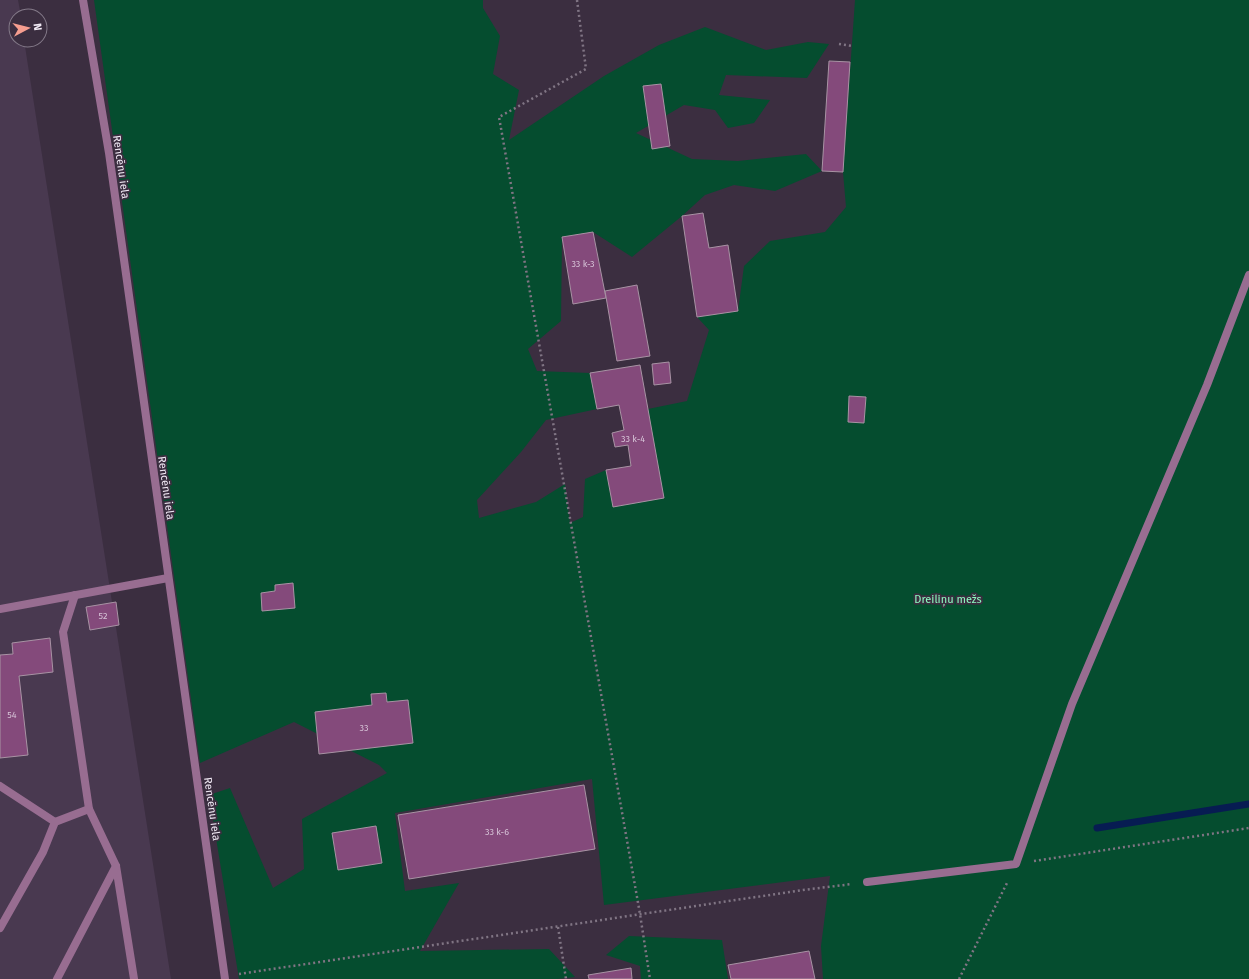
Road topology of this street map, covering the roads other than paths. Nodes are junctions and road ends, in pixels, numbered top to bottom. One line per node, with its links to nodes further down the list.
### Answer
1 (83, 0): 3 (street, Rencēnu iela)
2 (1249, 275): 10 (street)
3 (168, 578): 4 (street); 12 (street, Rencēnu iela)
4 (75, 595): 5 (street); 7 (street)
5 (0, 609)
6 (0, 786): 8 (street)
7 (89, 809): 8 (street); 9 (street)
8 (55, 822): 11 (street)
9 (116, 866): 13 (street); 14 (street)
10 (866, 882)
11 (0, 928)
12 (225, 977)
13 (57, 979)
14 (134, 979)

